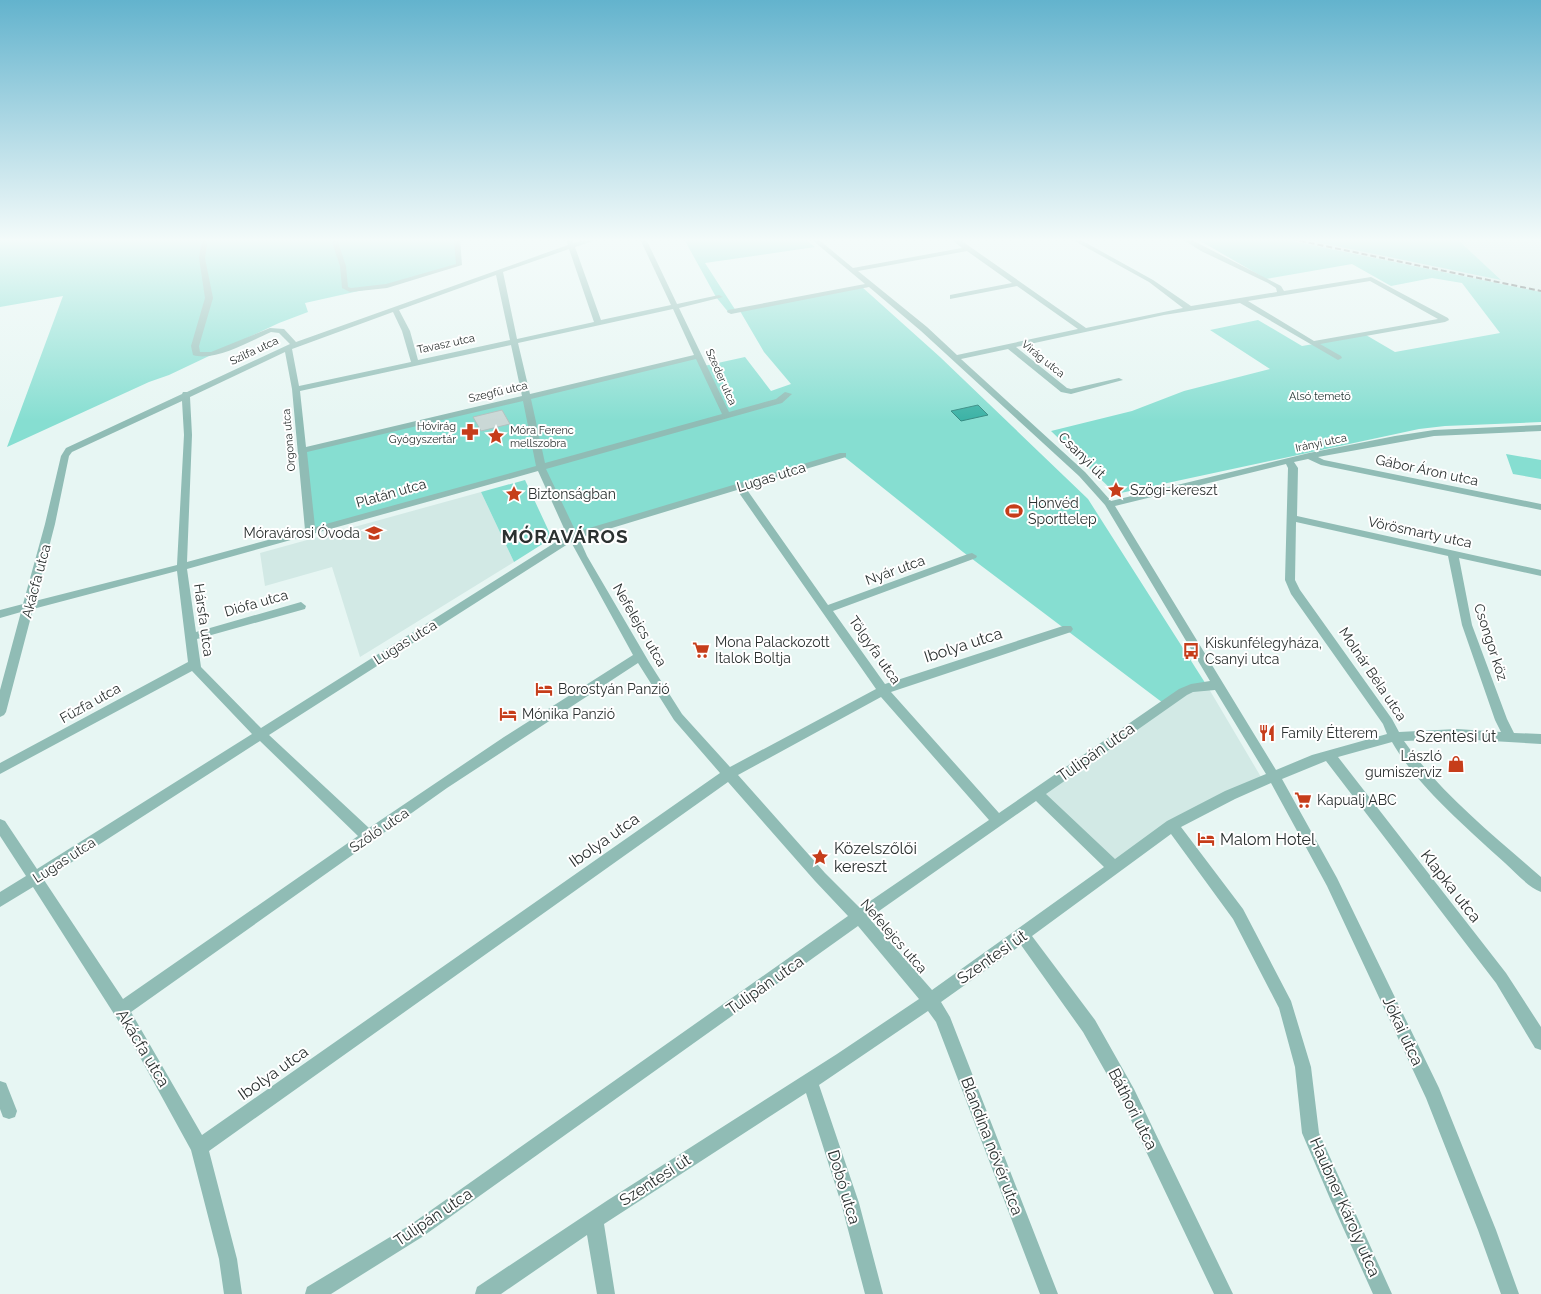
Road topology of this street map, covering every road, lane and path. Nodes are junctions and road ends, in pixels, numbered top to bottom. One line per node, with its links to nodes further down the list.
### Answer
1 (209, 299): 22 (street)
2 (417, 299): 15 (street, Szilfa utca)
3 (505, 299): 20 (street, Nefelejcs utca)
4 (590, 299): 18 (street)
5 (673, 299): 14 (street, Szeder utca)
6 (712, 299): 14 (street, Tavasz utca)
7 (796, 299): 17 (street)
8 (888, 299): 25 (street, Csanyi út)
9 (1040, 299): 19 (street)
10 (1176, 299): 16 (street)
11 (1245, 299): 13 (street)
12 (1408, 299): 21 (street)
13 (1241, 300): 16 (street); 21 (street)
14 (676, 306): 18 (street, Tavasz utca); 24 (street, Szeder utca)
15 (395, 308): 22 (street, Szilfa utca); 27 (street)
16 (1188, 308): 19 (street)
17 (731, 312)
18 (598, 323): 20 (street, Tavasz utca)
19 (1084, 330): 23 (street)
20 (514, 341): 27 (street, Tavasz utca); 32 (street, Nefelejcs utca)
21 (1313, 343): 26 (street)
22 (292, 346): 29 (street, Orgona utca); 30 (street, Szilfa utca)
23 (1011, 348): 25 (street); 28 (street, Virág utca)
24 (700, 356): 32 (street, Szegfű utca); 33 (street, Szeder utca)
25 (955, 358): 42 (street, Csanyi út)
26 (1338, 358)
27 (415, 363): 29 (street, Tavasz utca)
28 (1119, 380)
29 (296, 389): 36 (street, Orgona utca)
30 (186, 394): 35 (street, Szilfa utca); 49 (street, Hársfa utca)
31 (788, 394): 33 (street, Platán utca)
32 (526, 397): 36 (street, Szegfű utca); 40 (street, Nefelejcs utca)
33 (727, 416): 40 (street, Platán utca)
34 (1541, 428): 38 (street, Irányi utca)
35 (69, 450): 52 (street, Akácfa utca)
36 (301, 451): 45 (street, Orgona utca)
37 (842, 455): 41 (street, Lugas utca)
38 (1309, 456): 39 (street, Irányi utca); 43 (street, Gábor Áron utca)
39 (1289, 461): 42 (street, Irányi utca); 44 (street, Molnár Béla utca)
40 (541, 467): 45 (street, Platán utca); 46 (street, Nefelejcs utca)
41 (739, 486): 46 (street, Lugas utca); 53 (street, Tölgyfa utca)
42 (1109, 504): 59 (street, Csanyi út)
43 (1541, 507)
44 (1293, 518): 47 (street, Vörösmarty utca); 64 (street, Molnár Béla utca)
45 (310, 531): 49 (street, Platán utca)
46 (573, 536): 57 (street, Nefelejcs utca); 62 (street, Lugas utca)
47 (1453, 553): 50 (street, Vörösmarty utca); 63 (street, Csongor köz)
48 (972, 556): 53 (street, Nyár utca)
49 (182, 567): 52 (street, Platán utca); 56 (street, Hársfa utca)
50 (1541, 573)
51 (300, 606): 56 (street, Diófa utca)
52 (29, 607): 54 (street, Platán utca); 61 (street, Akácfa utca)
53 (828, 609): 60 (street, Tölgyfa utca)
54 (0, 614)
55 (1066, 629): 60 (street, Ibolya utca)
56 (191, 637): 58 (street, Hársfa utca)
57 (640, 656): 68 (street, Nefelejcs utca); 74 (street, Szőlő utca)
58 (194, 664): 62 (street, Hársfa utca); 67 (street, Fűzfa utca)
59 (1218, 686): 69 (street, Csanyi út); 70 (street, Tulipán utca)
60 (884, 690): 68 (street, Ibolya utca); 71 (street, Tölgyfa utca)
61 (0, 712)
62 (261, 734): 74 (street, Hársfa utca); 76 (street, Lugas utca)
63 (1510, 736): 64 (street, Szentesi út); 65 (street, Szentesi út)
64 (1394, 737): 66 (street, Szentesi út); 77 (street, Molnár Béla utca)
65 (1541, 739)
66 (1329, 754): 69 (street, Szentesi út); 83 (street, Klapka utca)
67 (0, 770)
68 (729, 774): 79 (street, Nefelejcs utca); 87 (street, Ibolya utca)
69 (1274, 777): 73 (street, Szentesi út); 97 (street, Jókai utca)
70 (1037, 794): 71 (street, Tulipán utca); 75 (street)
71 (998, 821): 79 (street, Tulipán utca)
72 (0, 825): 76 (street, Akácfa utca)
73 (1172, 825): 75 (street, Szentesi út); 96 (street, Haubner Károly utca)
74 (368, 837): 82 (street, Szőlő utca)
75 (1114, 866): 80 (street, Szentesi út)
76 (36, 878): 78 (street, Lugas utca); 82 (street, Akácfa utca)
77 (1541, 886)
78 (0, 900)
79 (859, 917): 81 (street, Nefelejcs utca); 90 (street, Tulipán utca)
80 (1022, 936): 81 (street, Szentesi út); 95 (street, Báthori utca)
81 (930, 1000): 84 (street, Szentesi út); 94 (street, Blandina nővér utca)
82 (121, 1010): 87 (street, Akácfa utca)
83 (1541, 1042)
84 (810, 1082): 88 (street, Szentesi út); 93 (street, Dobó utca)
85 (0, 1089): 86 (street)
86 (9, 1111)
87 (199, 1147): 89 (street, Akácfa utca)
88 (594, 1220): 91 (street, Szentesi út); 92 (street)
89 (233, 1294)
90 (314, 1294)
91 (484, 1294)
92 (606, 1294)
93 (874, 1294)
94 (1049, 1294)
95 (1224, 1294)
96 (1383, 1294)
97 (1510, 1294)

